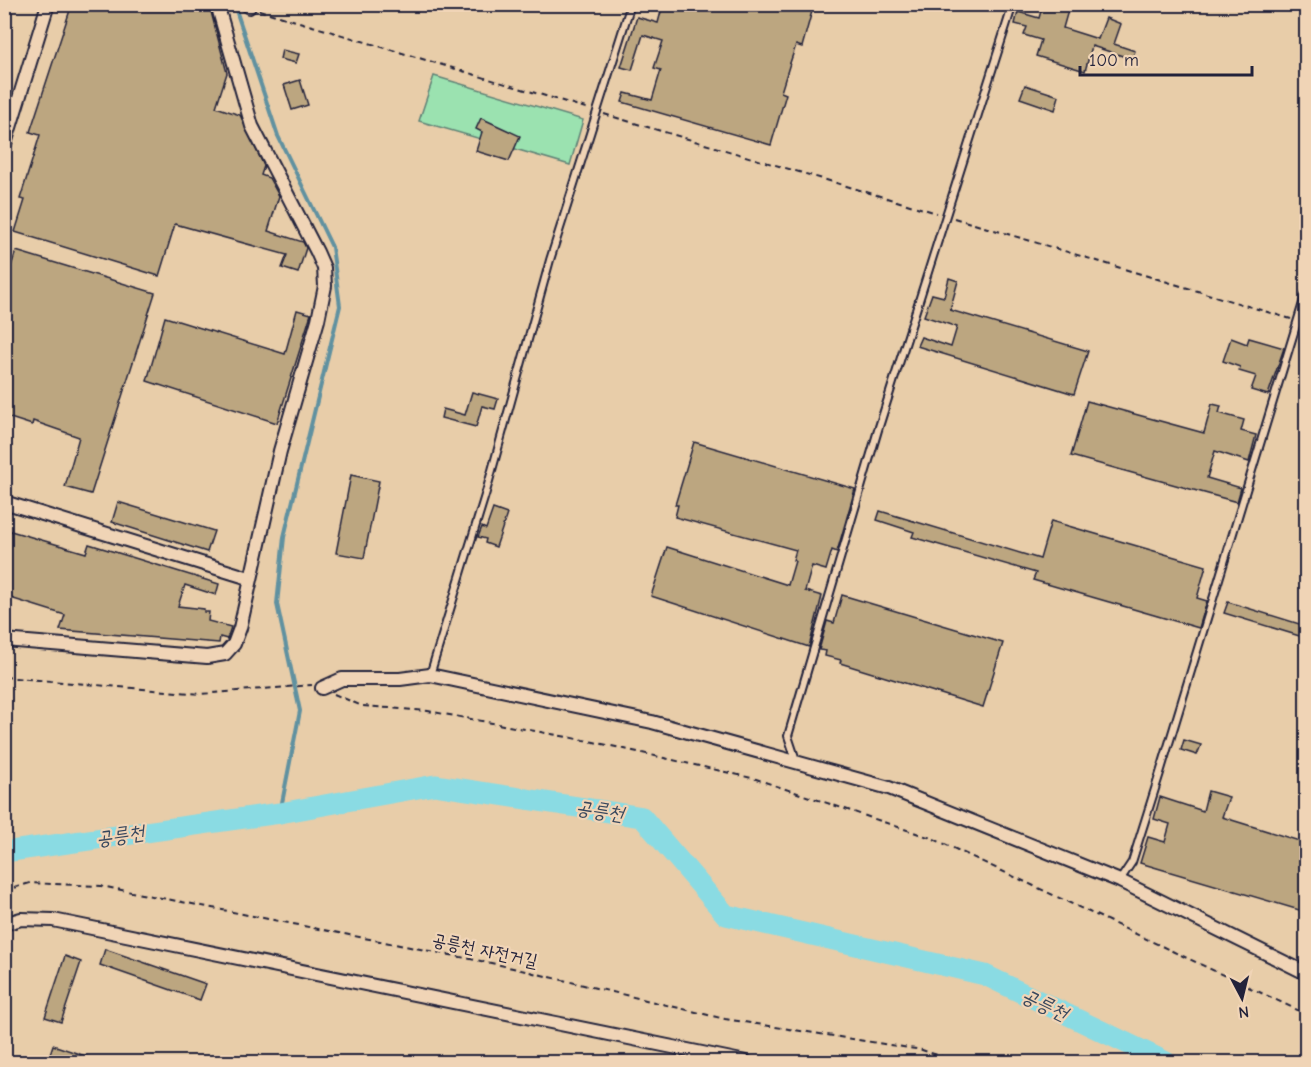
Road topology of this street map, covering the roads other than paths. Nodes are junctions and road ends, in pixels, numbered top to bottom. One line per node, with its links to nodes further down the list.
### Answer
1 (48, 4): 5 (street)
2 (217, 4): 8 (street)
3 (631, 4): 10 (lane)
4 (1013, 4): 12 (lane)
5 (4, 147)
6 (1306, 293): 13 (lane)
7 (4, 502): 8 (street)
8 (249, 578): 9 (street)
9 (4, 640)
10 (430, 675): 11 (street); 12 (street)
11 (322, 688)
12 (796, 760): 13 (street)
13 (1119, 881): 15 (street)
14 (4, 924): 16 (street)
15 (1306, 973)
16 (746, 1062)

